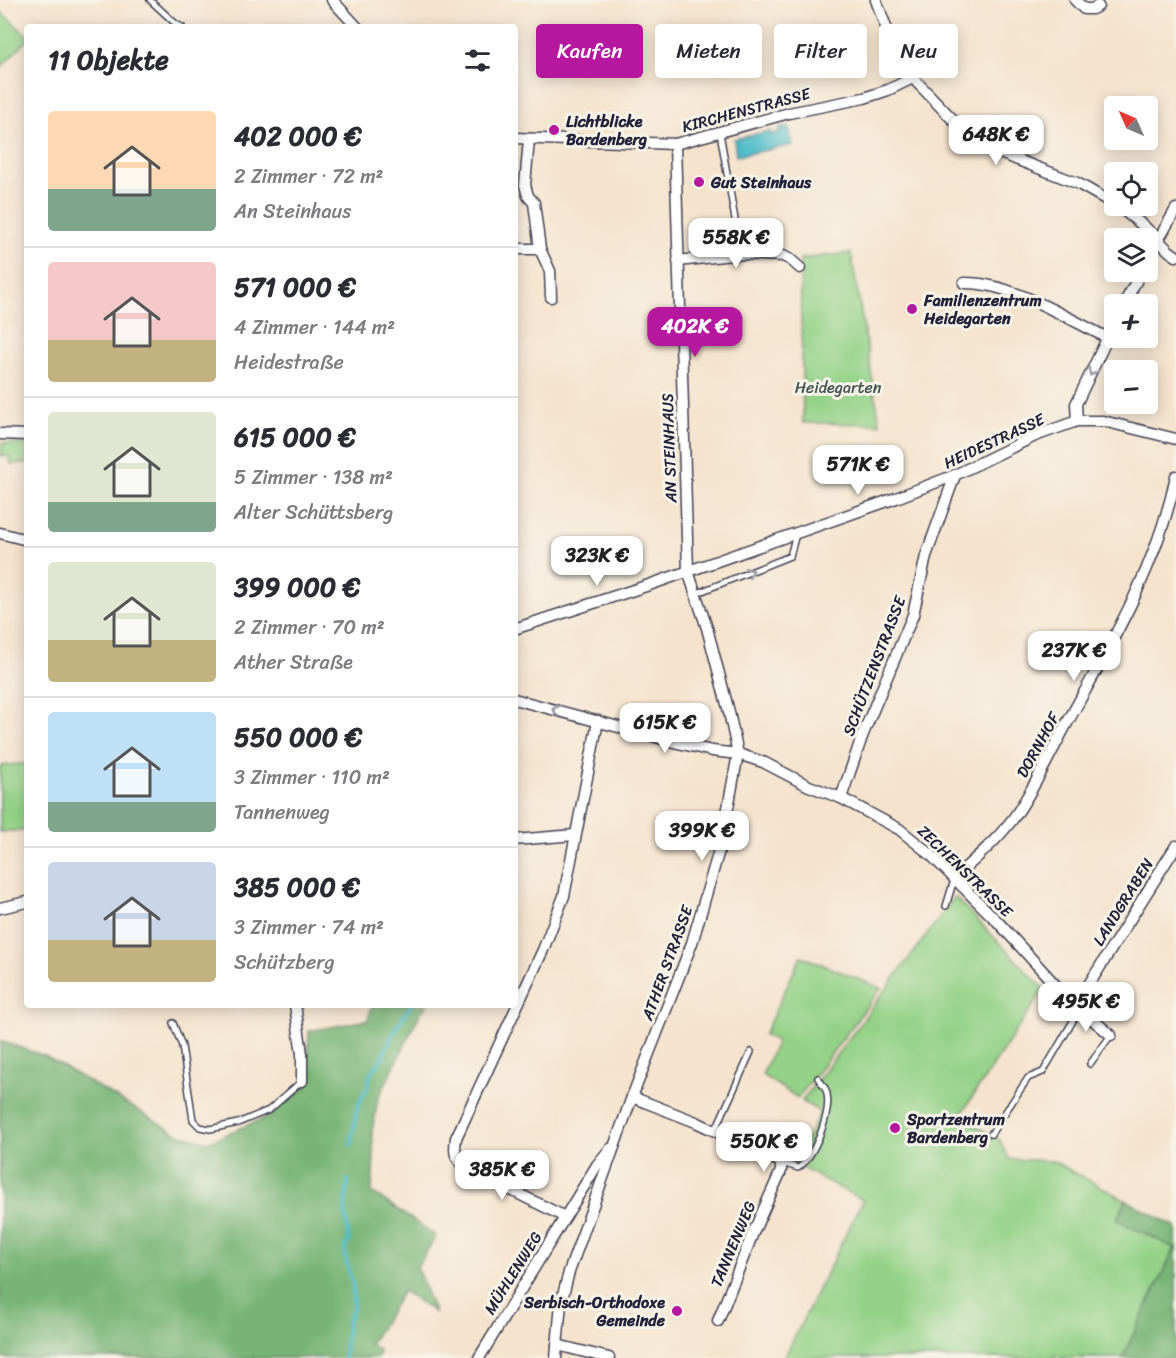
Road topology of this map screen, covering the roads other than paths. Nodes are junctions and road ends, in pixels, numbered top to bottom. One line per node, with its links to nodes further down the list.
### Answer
1 (150, 0): 6 (lane)
2 (332, 0): 7 (street)
3 (876, 0): 8 (street)
4 (1075, 0): 5 (street)
5 (1098, 6)
6 (176, 24)
7 (354, 24)
8 (885, 24)
9 (913, 78): 10 (street, KIRCHENSTRASSE); 14 (street)
10 (720, 133): 13 (street, KIRCHENSTRASSE); 22 (lane)
11 (518, 138): 12 (street, KIRCHENSTRASSE)
12 (529, 139): 13 (street, KIRCHENSTRASSE); 21 (street)
13 (675, 144): 24 (street, AN STEINHAUS)
14 (1104, 198)
15 (1176, 209): 18 (street)
16 (1130, 216): 17 (street)
17 (1146, 228)
18 (1158, 237)
19 (1158, 240): 23 (street)
20 (518, 249): 21 (street)
21 (540, 249): 27 (street)
22 (741, 254): 24 (street); 25 (street)
23 (1176, 256)
24 (678, 261): 39 (street, AN STEINHAUS)
25 (800, 268)
26 (964, 283): 28 (street)
27 (551, 297)
28 (1104, 336)
29 (1104, 346): 30 (street, one-way to 30)
30 (1077, 421): 33 (street, HEIDESTRASSE); 34 (street, HEIDESTRASSE)
31 (0, 434): 32 (street)
32 (24, 435)
33 (1176, 439)
34 (955, 475): 37 (street, HEIDESTRASSE); 45 (street, SCHÜTZENSTRASSE)
35 (1176, 476): 49 (street, DORNHOF)
36 (0, 533): 38 (street)
37 (796, 533): 39 (street, HEIDESTRASSE); 40 (lane, one-way to 37)
38 (24, 539)
39 (688, 571): 40 (street, ATHER STRASSE); 41 (street, HEIDESTRASSE)
40 (695, 594): 44 (street, ATHER STRASSE)
41 (518, 628)
42 (518, 700): 43 (street, ZECHENSTRASSE, one-way to 42)
43 (598, 721): 44 (street, ZECHENSTRASSE); 46 (street)
44 (738, 754): 45 (street, ZECHENSTRASSE); 63 (street, ATHER STRASSE)
45 (841, 798): 49 (street, ZECHENSTRASSE)
46 (575, 835): 47 (street); 53 (street)
47 (518, 840)
48 (1176, 846): 54 (street, LANDGRABEN)
49 (954, 878): 51 (lane); 54 (street, ZECHENSTRASSE)
50 (24, 904): 52 (street)
51 (946, 906)
52 (0, 908)
53 (518, 1003)
54 (1078, 1007): 58 (street, ZECHENSTRASSE); 65 (lane)
55 (295, 1008): 62 (street)
56 (516, 1008): 68 (street)
57 (173, 1023): 62 (lane)
58 (1111, 1035): 60 (lane)
59 (751, 1052): 64 (lane)
60 (1090, 1064)
61 (818, 1078): 67 (lane)
62 (302, 1081)
63 (632, 1097): 64 (street); 66 (street, ATHER STRASSE)
64 (715, 1131): 67 (street)
65 (992, 1134)
66 (614, 1144): 68 (street, MÜHLENWEG); 70 (street, ATHER STRASSE)
67 (781, 1162): 69 (street, TANNENWEG)
68 (565, 1217): 71 (street, MÜHLENWEG)
69 (718, 1321)
70 (557, 1345): 72 (street, ATHER STRASSE); 73 (street)
71 (479, 1358)
72 (556, 1358)
73 (609, 1358)

